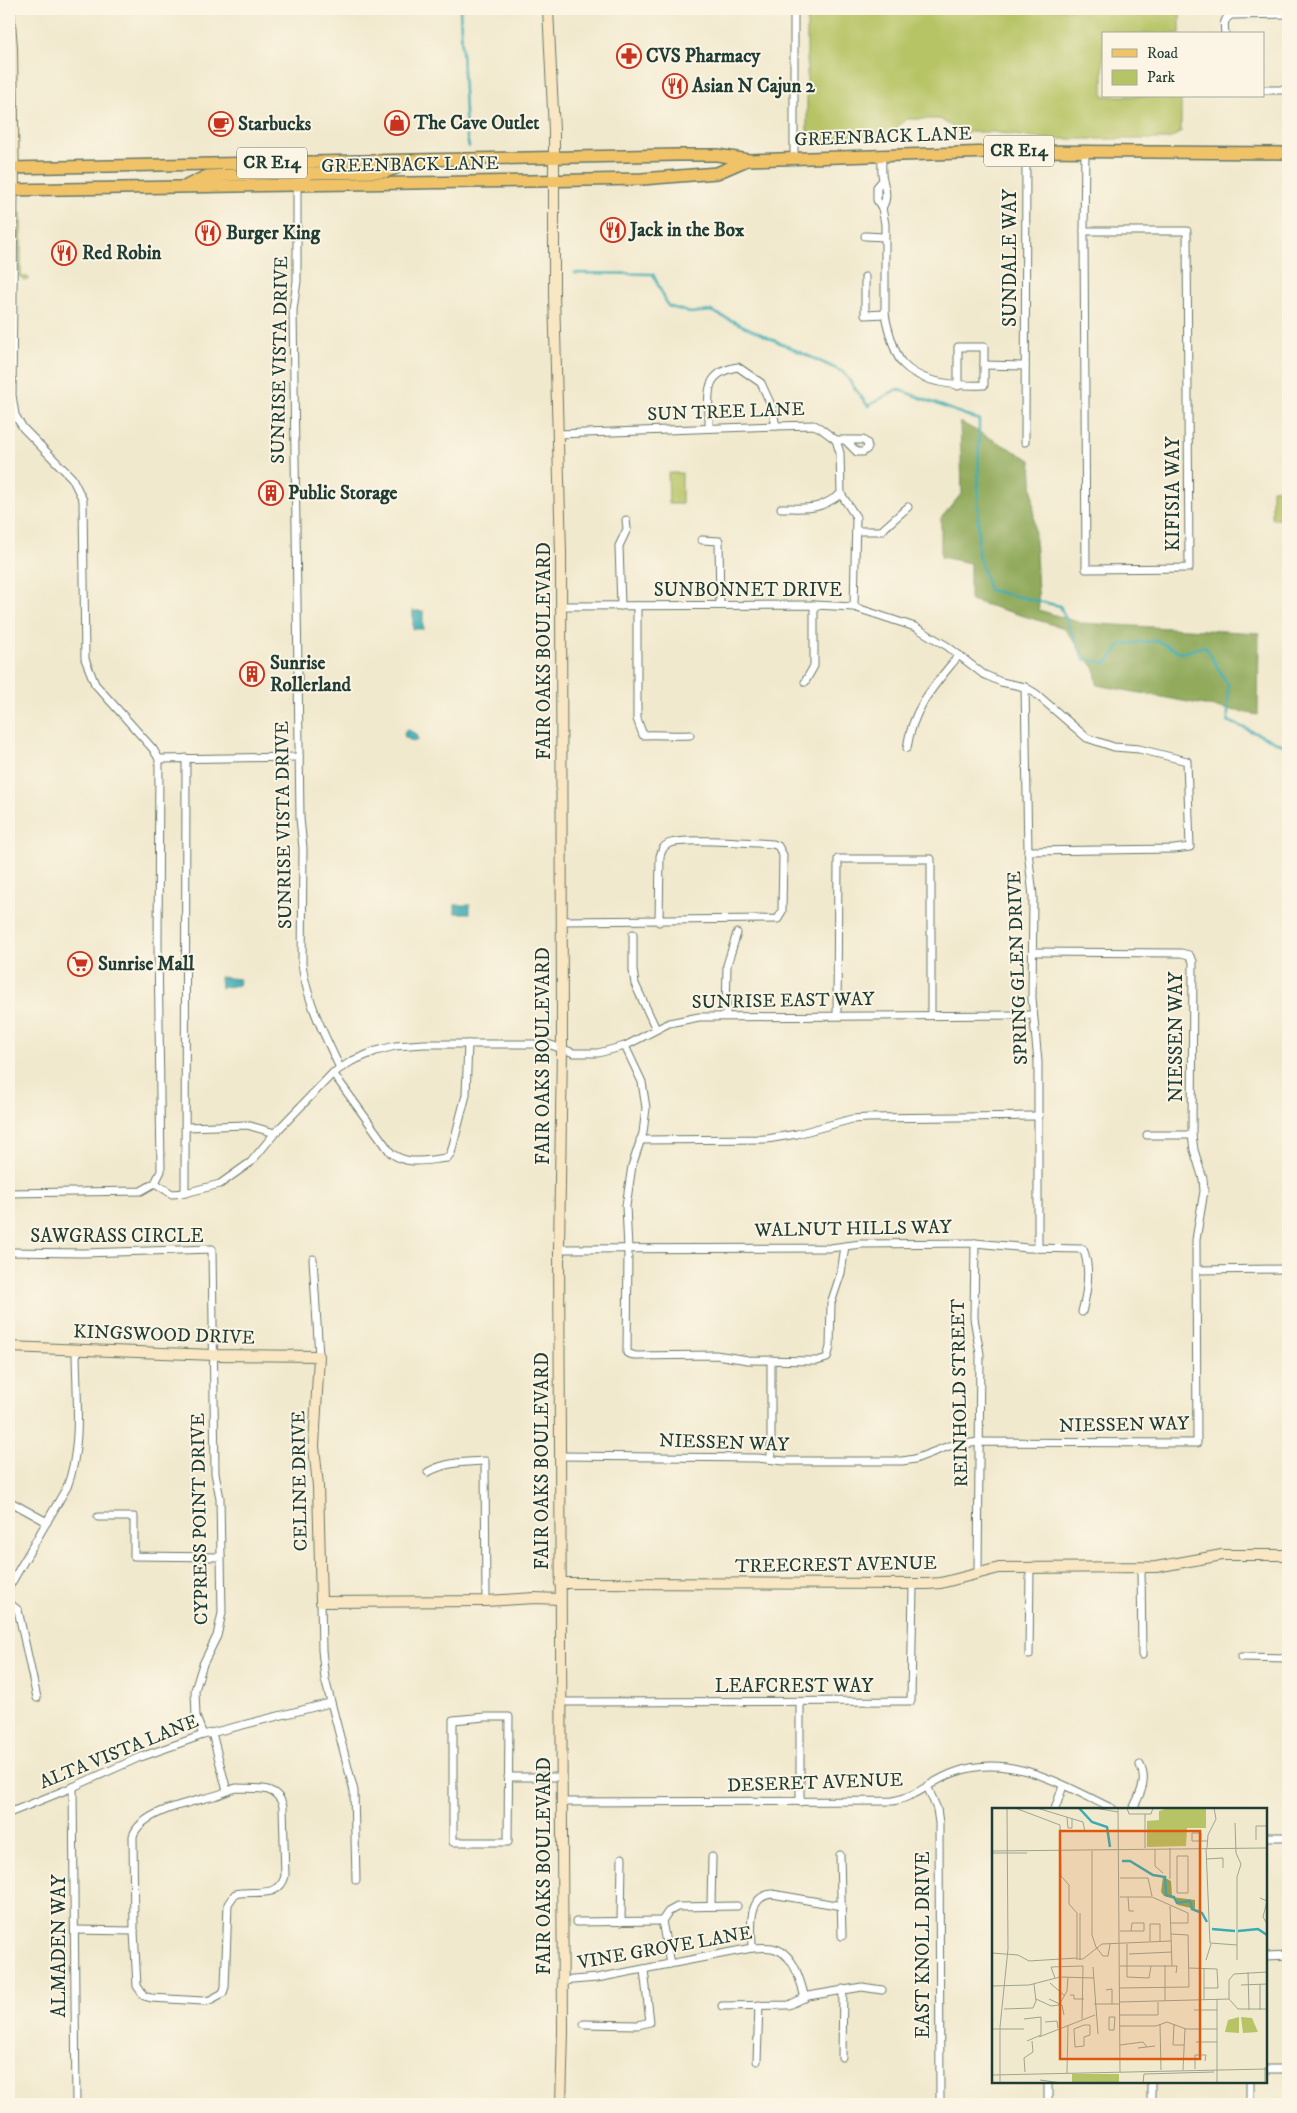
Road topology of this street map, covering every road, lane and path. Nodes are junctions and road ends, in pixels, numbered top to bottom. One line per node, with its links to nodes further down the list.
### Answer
1 (9, 9): 17 (main road)
2 (548, 9): 12 (main road, FAIR OAKS BOULEVARD)
3 (794, 9): 13 (street)
4 (1288, 14): 5 (street)
5 (1224, 32)
6 (1264, 90): 7 (street)
7 (1288, 90)
8 (1026, 151): 9 (main road, GREENBACK LANE / CR E14); 11 (main road, GREENBACK LANE / CR E14); 28 (street, SUNDALE WAY)
9 (1085, 151): 10 (main road, GREENBACK LANE / CR E14); 22 (street, KIFISIA WAY)
10 (1288, 153)
11 (882, 154): 13 (main road, GREENBACK LANE / CR E14); 24 (street)
12 (554, 158): 14 (main road, GREENBACK LANE / CR E14); 15 (main road, GREENBACK LANE / CR E14); 18 (main road, FAIR OAKS BOULEVARD)
13 (794, 158): 14 (main road, GREENBACK LANE / CR E14)
14 (749, 160): 18 (main road, GREENBACK LANE / CR E14)
15 (400, 161): 16 (main road, GREENBACK LANE / CR E14); 19 (main road)
16 (301, 162): 17 (main road, GREENBACK LANE / CR E14); 20 (main road)
17 (11, 168): 21 (main road)
18 (554, 180): 19 (main road, GREENBACK LANE / CR E14); 32 (main road, FAIR OAKS BOULEVARD)
19 (297, 185): 20 (main road, GREENBACK LANE / CR E14); 54 (street, SUNRISE VISTA DRIVE)
20 (184, 187): 21 (main road, GREENBACK LANE / CR E14)
21 (11, 190): 55 (street)
22 (1084, 231): 22 (street, KIFISIA WAY)
23 (865, 236): 24 (street)
24 (884, 237): 26 (street)
25 (865, 277): 26 (street)
26 (885, 314): 29 (street)
27 (984, 365): 28 (street); 29 (street); 29 (street)
28 (1025, 366): 35 (street, SUNDALE WAY)
29 (958, 386)
30 (776, 426): 31 (street, SUN TREE LANE); 31 (street); 33 (street, SUN TREE LANE)
31 (709, 428): 32 (street, SUN TREE LANE)
32 (558, 434): 44 (main road, FAIR OAKS BOULEVARD)
33 (836, 440): 34 (street); 36 (street)
34 (845, 440)
35 (1025, 442)
36 (841, 494): 37 (street); 40 (street)
37 (781, 508)
38 (908, 508): 40 (street)
39 (626, 520): 45 (street)
40 (857, 531): 47 (street)
41 (702, 540): 42 (street)
42 (720, 605): 43 (street, SUNBONNET DRIVE); 46 (street, SUNBONNET DRIVE)
43 (814, 605): 47 (street, SUNBONNET DRIVE); 49 (street)
44 (560, 606): 45 (street, SUNBONNET DRIVE); 57 (main road, FAIR OAKS BOULEVARD)
45 (621, 606): 46 (street, SUNBONNET DRIVE)
46 (637, 606): 51 (street)
47 (854, 607): 48 (street, SUNBONNET DRIVE)
48 (959, 654): 50 (street, SUNBONNET DRIVE); 52 (street)
49 (805, 682)
50 (1025, 687): 56 (street, SPRING GLEN DRIVE); 56 (street, SUNBONNET DRIVE)
51 (690, 735)
52 (907, 748)
53 (186, 758): 54 (street); 55 (street); 72 (street)
54 (299, 758): 70 (street, SUNRISE VISTA DRIVE)
55 (160, 759): 77 (street)
56 (1028, 851): 61 (street, SPRING GLEN DRIVE)
57 (562, 921): 58 (street); 69 (main road, FAIR OAKS BOULEVARD)
58 (659, 922): 58 (street)
59 (737, 933): 63 (street)
60 (633, 934): 66 (street)
61 (1033, 952): 65 (street, SPRING GLEN DRIVE); 75 (street, NIESSEN WAY)
62 (931, 1014): 64 (street, SUNRISE EAST WAY); 64 (street); 65 (street, SUNRISE EAST WAY)
63 (726, 1015): 64 (street, SUNRISE EAST WAY); 66 (street, SUNRISE EAST WAY)
64 (836, 1015)
65 (1033, 1015): 71 (street, SPRING GLEN DRIVE)
66 (656, 1029): 68 (street, SUNRISE EAST WAY)
67 (468, 1044): 69 (street, SUNRISE EAST WAY); 70 (street, SUNRISE EAST WAY); 70 (street, SUNRISE VISTA DRIVE)
68 (625, 1046): 69 (street, SUNRISE EAST WAY); 76 (street)
69 (562, 1048): 84 (main road, FAIR OAKS BOULEVARD)
70 (337, 1071): 73 (street, SUNRISE EAST WAY)
71 (1039, 1116): 76 (street); 83 (street, SPRING GLEN DRIVE)
72 (186, 1127): 73 (street); 79 (street)
73 (274, 1133): 79 (street, SUNRISE EAST WAY)
74 (1147, 1135): 75 (street)
75 (1192, 1135): 88 (street, NIESSEN WAY)
76 (640, 1140): 82 (street)
77 (155, 1183): 78 (street); 79 (street, SUNRISE EAST WAY)
78 (9, 1193)
79 (185, 1193)
80 (975, 1243): 81 (street, WALNUT HILLS WAY); 83 (street, WALNUT HILLS WAY); 95 (street, REINHOLD STREET)
81 (845, 1246): 82 (street, WALNUT HILLS WAY); 94 (street)
82 (628, 1248): 84 (street, WALNUT HILLS WAY); 94 (street)
83 (1038, 1248): 89 (street, WALNUT HILLS WAY)
84 (559, 1249): 96 (main road, FAIR OAKS BOULEVARD)
85 (9, 1252): 92 (street, SAWGRASS CIRCLE)
86 (313, 1259): 93 (street, CELINE DRIVE)
87 (1288, 1269): 88 (street)
88 (1198, 1270): 95 (street, NIESSEN WAY)
89 (1082, 1312)
90 (9, 1347): 91 (main road, KINGSWOOD DRIVE)
91 (76, 1349): 92 (main road, KINGSWOOD DRIVE); 101 (street)
92 (214, 1355): 93 (main road, KINGSWOOD DRIVE); 103 (street, CYPRESS POINT DRIVE)
93 (319, 1356): 111 (main road, CELINE DRIVE)
94 (771, 1360): 97 (street)
95 (979, 1442): 97 (street, NIESSEN WAY); 106 (street, REINHOLD STREET)
96 (560, 1456): 97 (street, NIESSEN WAY); 107 (main road, FAIR OAKS BOULEVARD)
97 (771, 1459)
98 (428, 1472): 112 (street)
99 (9, 1501): 101 (street)
100 (98, 1517): 103 (street)
101 (47, 1522): 109 (street)
102 (1288, 1555): 105 (main road, TREECREST AVENUE)
103 (221, 1557): 123 (street, CYPRESS POINT DRIVE)
104 (1030, 1567): 105 (main road, TREECREST AVENUE); 106 (main road, TREECREST AVENUE); 114 (street)
105 (1141, 1567): 115 (street)
106 (978, 1573): 108 (main road, TREECREST AVENUE)
107 (560, 1583): 108 (main road, TREECREST AVENUE); 110 (main road, FAIR OAKS BOULEVARD)
108 (913, 1585): 121 (street, LEAFCREST WAY)
109 (9, 1587)
110 (560, 1599): 112 (main road); 120 (main road, FAIR OAKS BOULEVARD)
111 (321, 1602): 112 (main road); 119 (street, CELINE DRIVE)
112 (486, 1602)
113 (9, 1603): 118 (street)
114 (1029, 1655)
115 (1142, 1655)
116 (1241, 1657): 117 (street)
117 (1288, 1658)
118 (37, 1698)
119 (330, 1702): 122 (street, ALTA VISTA LANE); 142 (street, CELINE DRIVE)
120 (561, 1702): 121 (street, LEAFCREST WAY); 126 (main road, FAIR OAKS BOULEVARD)
121 (800, 1703): 132 (street)
122 (212, 1733): 123 (street, ALTA VISTA LANE); 130 (street)
123 (203, 1735): 128 (street, ALTA VISTA LANE)
124 (1140, 1765): 135 (street)
125 (508, 1777): 125 (street); 126 (street)
126 (561, 1777): 131 (main road, FAIR OAKS BOULEVARD)
127 (1063, 1786): 129 (street, DESERET AVENUE); 133 (street); 134 (street, DESERET AVENUE)
128 (74, 1788): 136 (street, ALTA VISTA LANE); 149 (street, ALMADEN WAY)
129 (928, 1788): 132 (street, DESERET AVENUE); 173 (street, EAST KNOLL DRIVE)
130 (227, 1791): 150 (street); 150 (street)
131 (562, 1802): 132 (street, DESERET AVENUE); 157 (main road, FAIR OAKS BOULEVARD)
132 (800, 1802)
133 (1055, 1808)
134 (1111, 1808)
135 (1133, 1808)
136 (9, 1813)
137 (1267, 1837): 138 (street)
138 (1288, 1837)
139 (840, 1855): 145 (street)
140 (712, 1857): 143 (street)
141 (622, 1858): 148 (street)
142 (356, 1880)
143 (711, 1906): 144 (street); 146 (street)
144 (737, 1906)
145 (842, 1906): 151 (street); 152 (street)
146 (662, 1920): 148 (street); 155 (street)
147 (576, 1922): 148 (street)
148 (621, 1922)
149 (76, 1930): 150 (street); 171 (street, ALMADEN WAY)
150 (134, 1931)
151 (842, 1936)
152 (752, 1948): 155 (street, VINE GROVE LANE); 160 (street, VINE GROVE LANE)
153 (1288, 1955): 154 (street)
154 (1267, 1956)
155 (670, 1964): 156 (street, VINE GROVE LANE)
156 (644, 1970): 157 (street, VINE GROVE LANE); 163 (street)
157 (561, 1981): 172 (main road, FAIR OAKS BOULEVARD)
158 (843, 1989): 159 (street); 160 (street); 164 (street)
159 (882, 1990)
160 (805, 1998): 162 (street)
161 (722, 2006): 162 (street)
162 (759, 2006): 165 (street)
163 (584, 2024)
164 (842, 2057)
165 (757, 2061)
166 (1267, 2069): 167 (street)
167 (1288, 2069)
168 (1048, 2083): 174 (street)
169 (1151, 2083): 175 (street)
170 (1250, 2083): 176 (street)
171 (76, 2104)
172 (561, 2104)
173 (940, 2104)
174 (1048, 2104)
175 (1152, 2104)
176 (1250, 2104)

